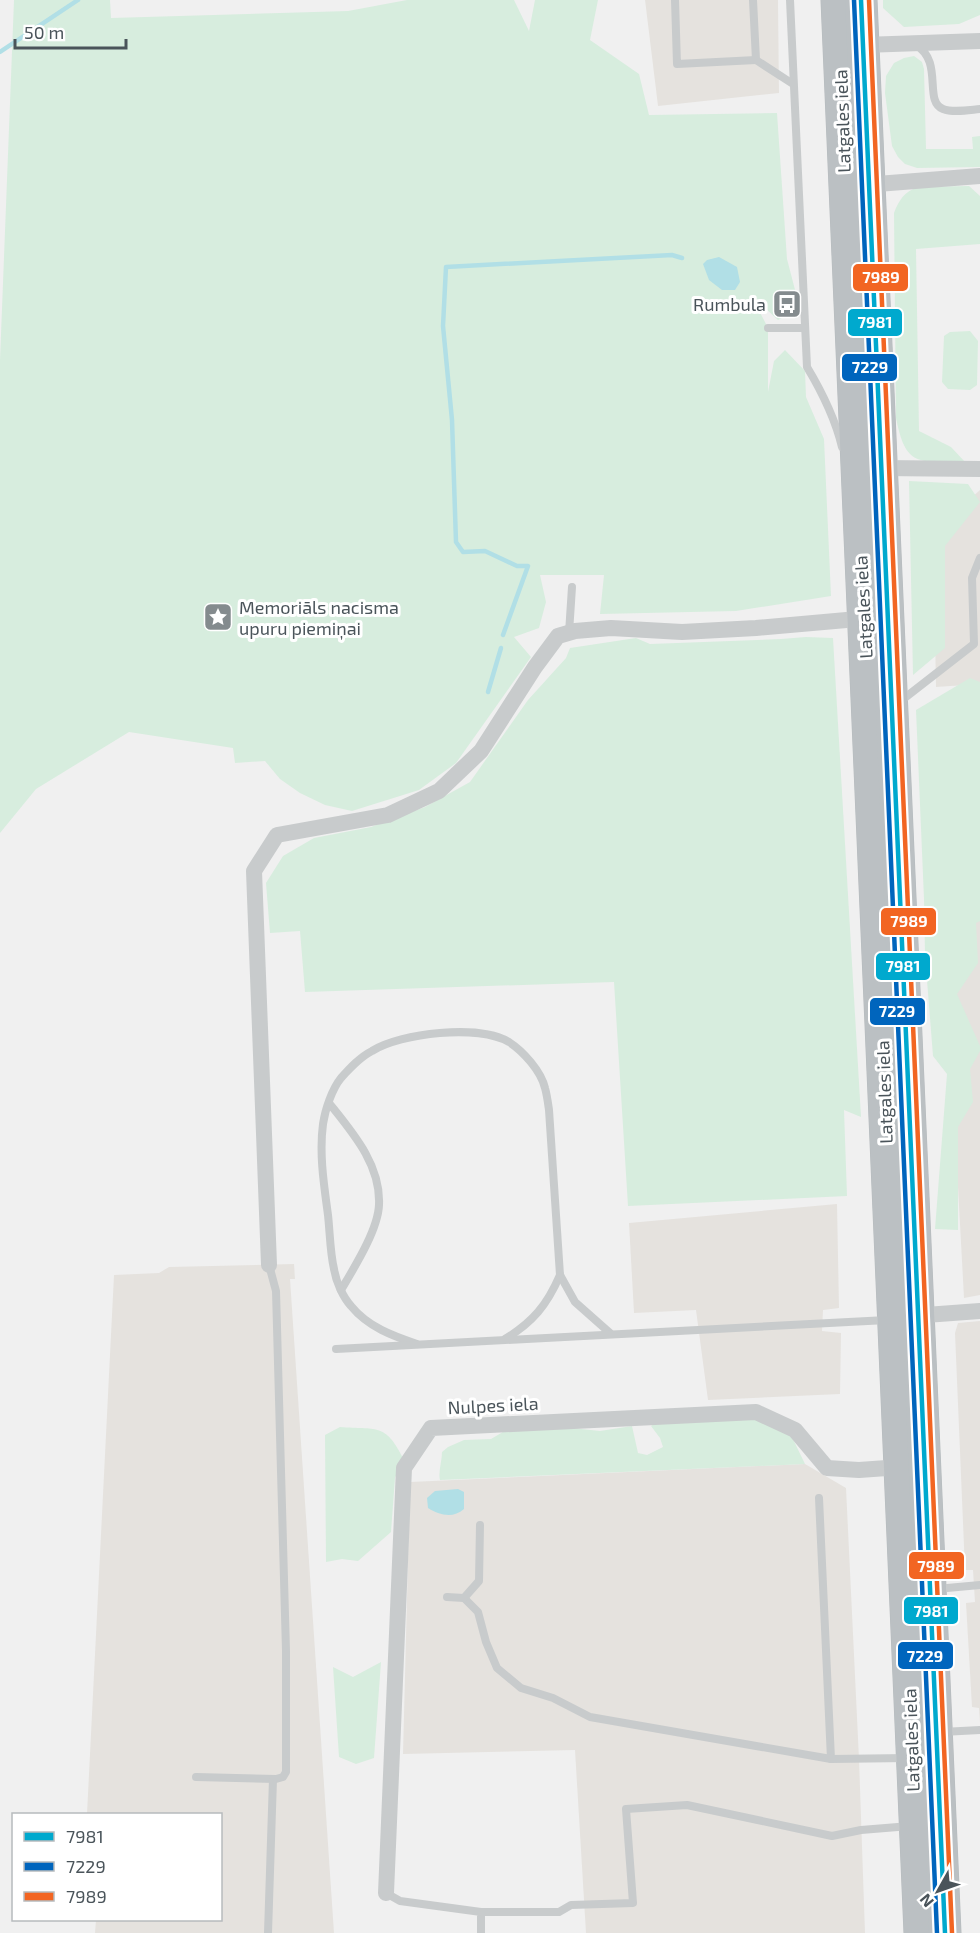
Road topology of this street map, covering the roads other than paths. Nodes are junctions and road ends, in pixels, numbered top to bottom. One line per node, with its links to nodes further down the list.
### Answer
1 (675, 0): 9 (lane)
2 (753, 0): 9 (lane)
3 (790, 0): 10 (lane)
4 (837, 0): 8 (highway, Latgales iela)
5 (861, 0): 8 (highway, Latgales iela)
6 (980, 41): 7 (street)
7 (915, 44): 8 (street); 11 (lane)
8 (851, 46): 13 (highway, Latgales iela)
9 (756, 60): 10 (lane)
10 (793, 84): 15 (lane)
11 (980, 109)
12 (980, 176): 13 (street)
13 (857, 185): 17 (highway, Latgales iela); 21 (highway, Latgales iela)
14 (768, 328): 15 (lane)
15 (804, 328): 16 (lane)
16 (843, 458)
17 (881, 468): 18 (street); 21 (highway, Latgales iela)
18 (980, 469)
19 (980, 558): 23 (lane, Latgales iela)
20 (572, 586): 22 (lane)
21 (876, 618): 22 (street); 23 (highway, Latgales iela); 29 (highway, Latgales iela)
22 (569, 633): 25 (street)
23 (894, 759): 29 (highway, Latgales iela)
24 (329, 1103): 26 (lane); 27 (lane); 27 (lane)
25 (269, 1265): 46 (lane)
26 (560, 1275): 30 (lane); 31 (lane)
27 (341, 1290): 32 (lane)
28 (980, 1311): 29 (street)
29 (906, 1317): 30 (lane); 34 (highway, Latgales iela); 38 (highway, Latgales iela)
30 (610, 1333): 31 (lane)
31 (503, 1339): 32 (lane)
32 (417, 1344): 33 (lane)
33 (336, 1349)
34 (900, 1467): 44 (highway, Latgales iela); 48 (street, Nulpes iela)
35 (819, 1498): 43 (lane)
36 (480, 1526): 40 (lane)
37 (980, 1585): 38 (lane)
38 (930, 1589): 42 (highway, Latgales iela)
39 (447, 1597): 40 (lane)
40 (464, 1598): 43 (lane)
41 (980, 1730): 42 (lane)
42 (936, 1732): 44 (highway, Latgales iela)
43 (831, 1759): 44 (lane)
44 (921, 1769): 47 (highway, Latgales iela); 53 (highway, Latgales iela)
45 (196, 1777): 46 (lane)
46 (273, 1779): 50 (lane)
47 (915, 1826): 49 (lane); 52 (highway, Latgales iela)
48 (386, 1893): 49 (lane)
49 (482, 1912): 51 (lane)
50 (268, 1933)
51 (481, 1933)
52 (920, 1933)
53 (945, 1933)

